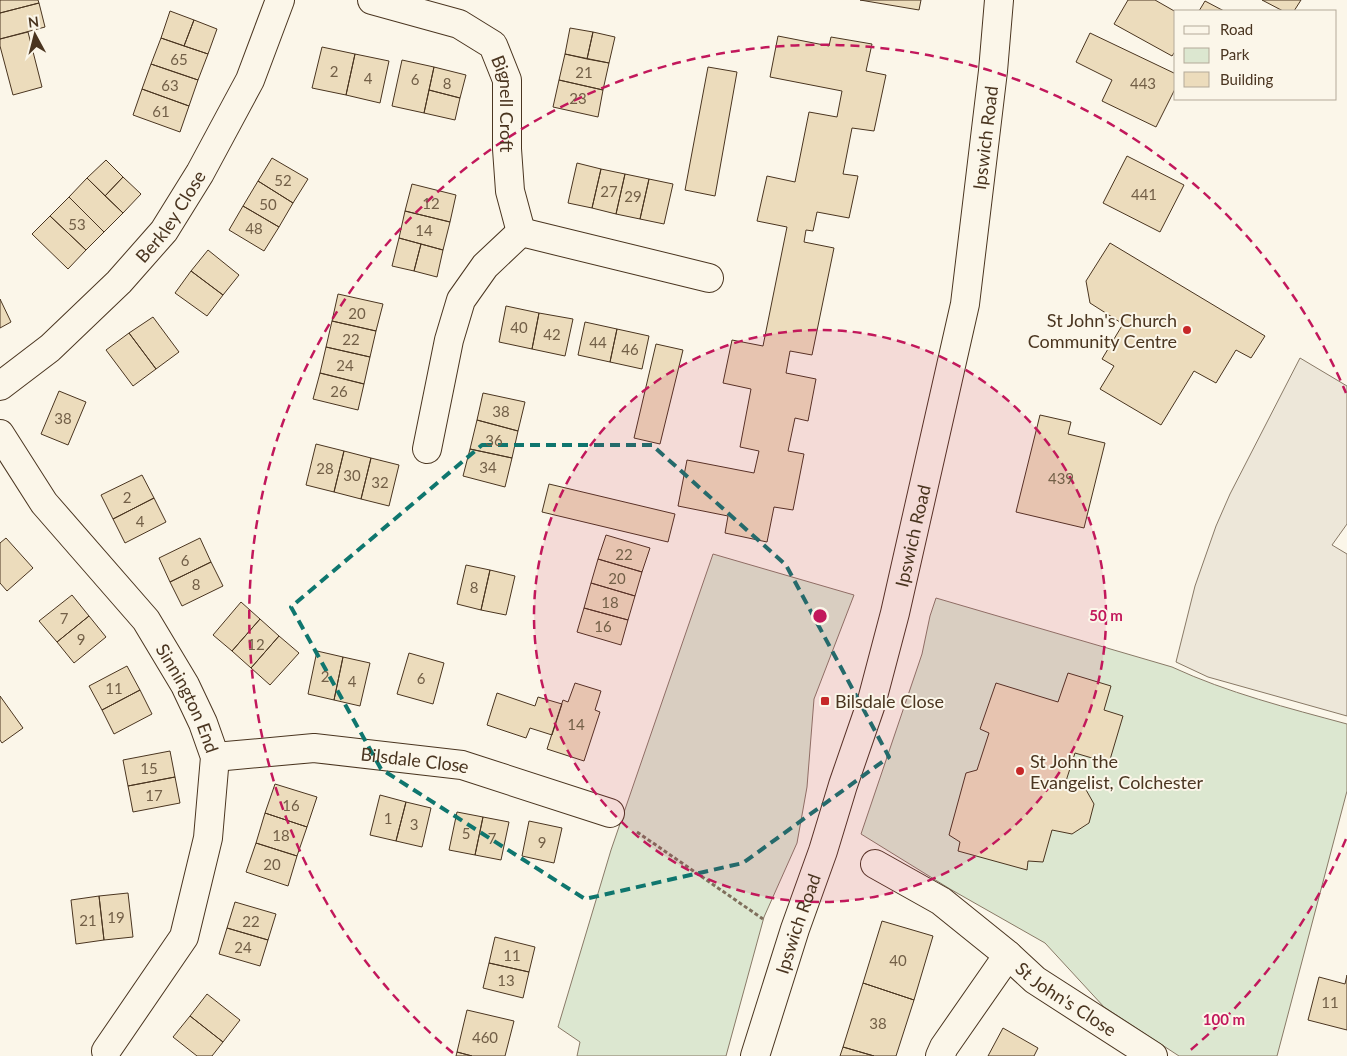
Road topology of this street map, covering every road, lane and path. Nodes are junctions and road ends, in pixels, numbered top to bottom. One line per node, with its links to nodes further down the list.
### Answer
1 (280, 0): 6 (street, Berkley Close)
2 (372, 0): 4 (street, Bignell Croft)
3 (999, 0): 15 (street, Ipswich Road)
4 (522, 232): 5 (street); 8 (street)
5 (709, 278)
6 (0, 386)
7 (0, 434): 9 (street, Sinnington End)
8 (427, 450)
9 (215, 757): 10 (street, Bilsdale Close); 14 (street, Sinnington End)
10 (610, 813): 12 (path)
11 (875, 864): 13 (street, St John's Close)
12 (766, 921)
13 (1008, 955): 16 (street, St John's Close); 17 (street, St John's Close)
14 (106, 1051)
15 (755, 1056)
16 (940, 1056)
17 (1154, 1056)

